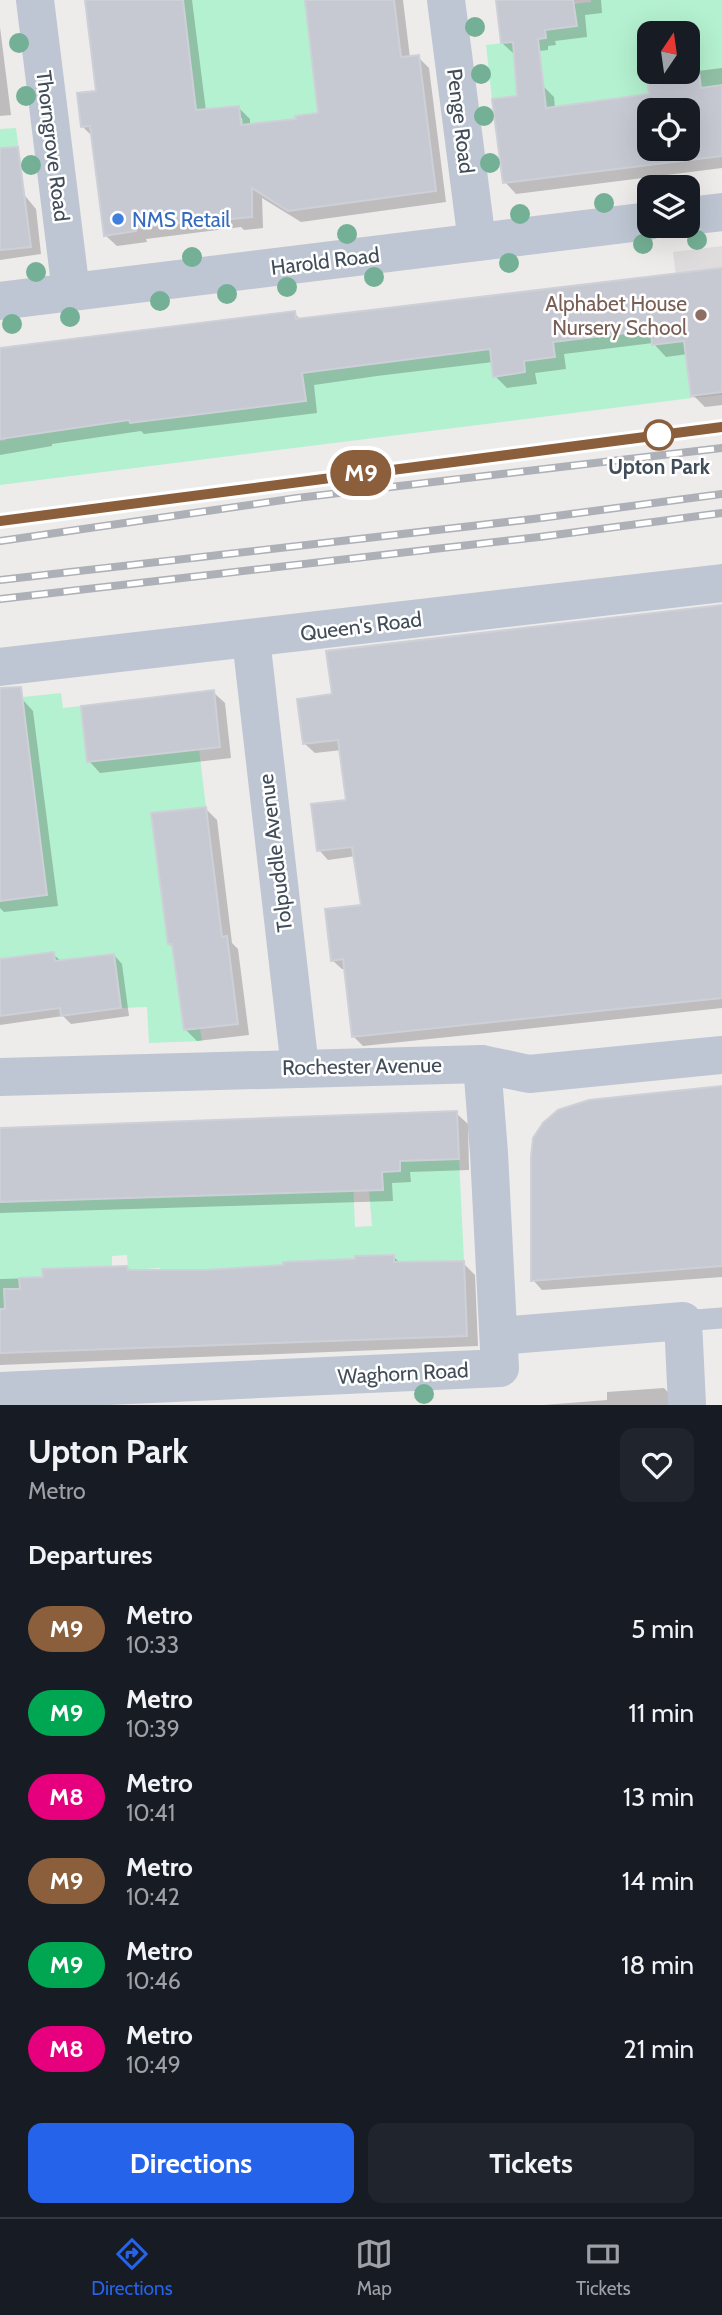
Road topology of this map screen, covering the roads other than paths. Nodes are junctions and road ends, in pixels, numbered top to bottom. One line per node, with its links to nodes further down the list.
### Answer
1 (35, 0): 7 (street, Thorngrove Road)
2 (446, 0): 6 (street, Penge Road)
3 (722, 212): 4 (street)
4 (700, 215)
5 (637, 222): 6 (street, Harold Road)
6 (477, 242): 7 (street, Harold Road)
7 (71, 292): 8 (street, Harold Road)
8 (0, 301)
9 (722, 583): 10 (street, Queen's Road)
10 (251, 639): 11 (street, Queen's Road); 14 (street, Tolpuddle Avenue)
11 (0, 667)
12 (722, 1055): 13 (street, Rochester Avenue)
13 (482, 1064): 14 (street, Rochester Avenue); 18 (street, Waghorn Road)
14 (300, 1068): 15 (street, Rochester Avenue)
15 (0, 1077)
16 (722, 1318): 17 (lane)
17 (683, 1321): 18 (street); 20 (street)
18 (499, 1336): 19 (street, Waghorn Road)
19 (0, 1391)
20 (687, 1405)

